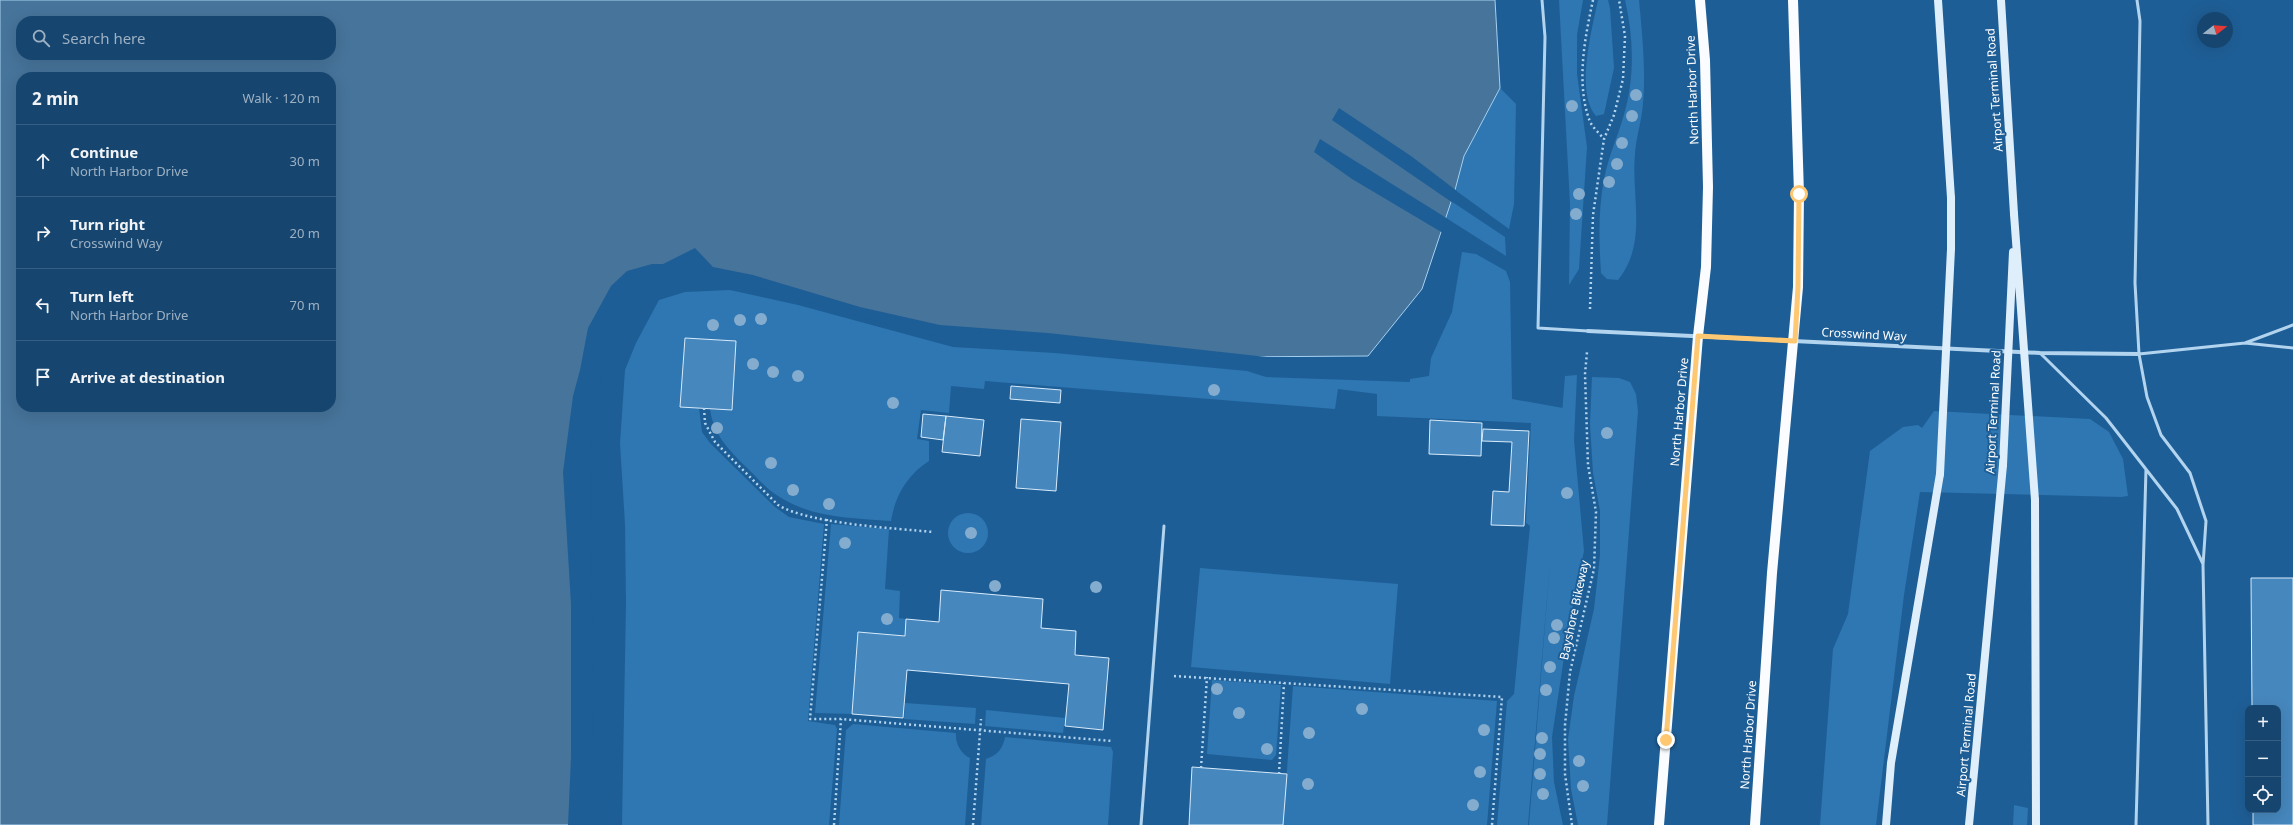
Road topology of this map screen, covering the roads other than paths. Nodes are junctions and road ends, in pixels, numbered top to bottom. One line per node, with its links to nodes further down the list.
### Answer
1 (1542, 0): 9 (lane)
2 (1700, 0): 10 (main road, North Harbor Drive)
3 (1793, 0): 11 (main road, North Harbor Drive)
4 (1938, 0): 22 (main road, bridge)
5 (2001, 0): 7 (main road, Airport Terminal Road)
6 (2137, 0): 15 (lane)
7 (2014, 214): 23 (main road, Airport Terminal Road, bridge); 24 (main road, bridge)
8 (2293, 325): 12 (lane)
9 (1588, 331): 10 (street, Crosswind Way)
10 (1698, 336): 11 (street, Crosswind Way); 20 (main road, North Harbor Drive)
11 (1795, 341): 14 (street, Crosswind Way); 21 (main road, North Harbor Drive)
12 (2245, 343): 13 (lane); 15 (lane)
13 (2293, 348)
14 (2040, 353): 15 (street, Crosswind Way); 16 (lane)
15 (2139, 354): 18 (lane)
16 (2146, 469): 18 (lane); 25 (lane)
17 (1164, 526): 19 (lane)
18 (2203, 565): 26 (lane)
19 (1141, 825)
20 (1659, 825)
21 (1755, 825)
22 (1886, 825)
23 (1969, 825)
24 (2036, 825)
25 (2136, 825)
26 (2208, 825)

